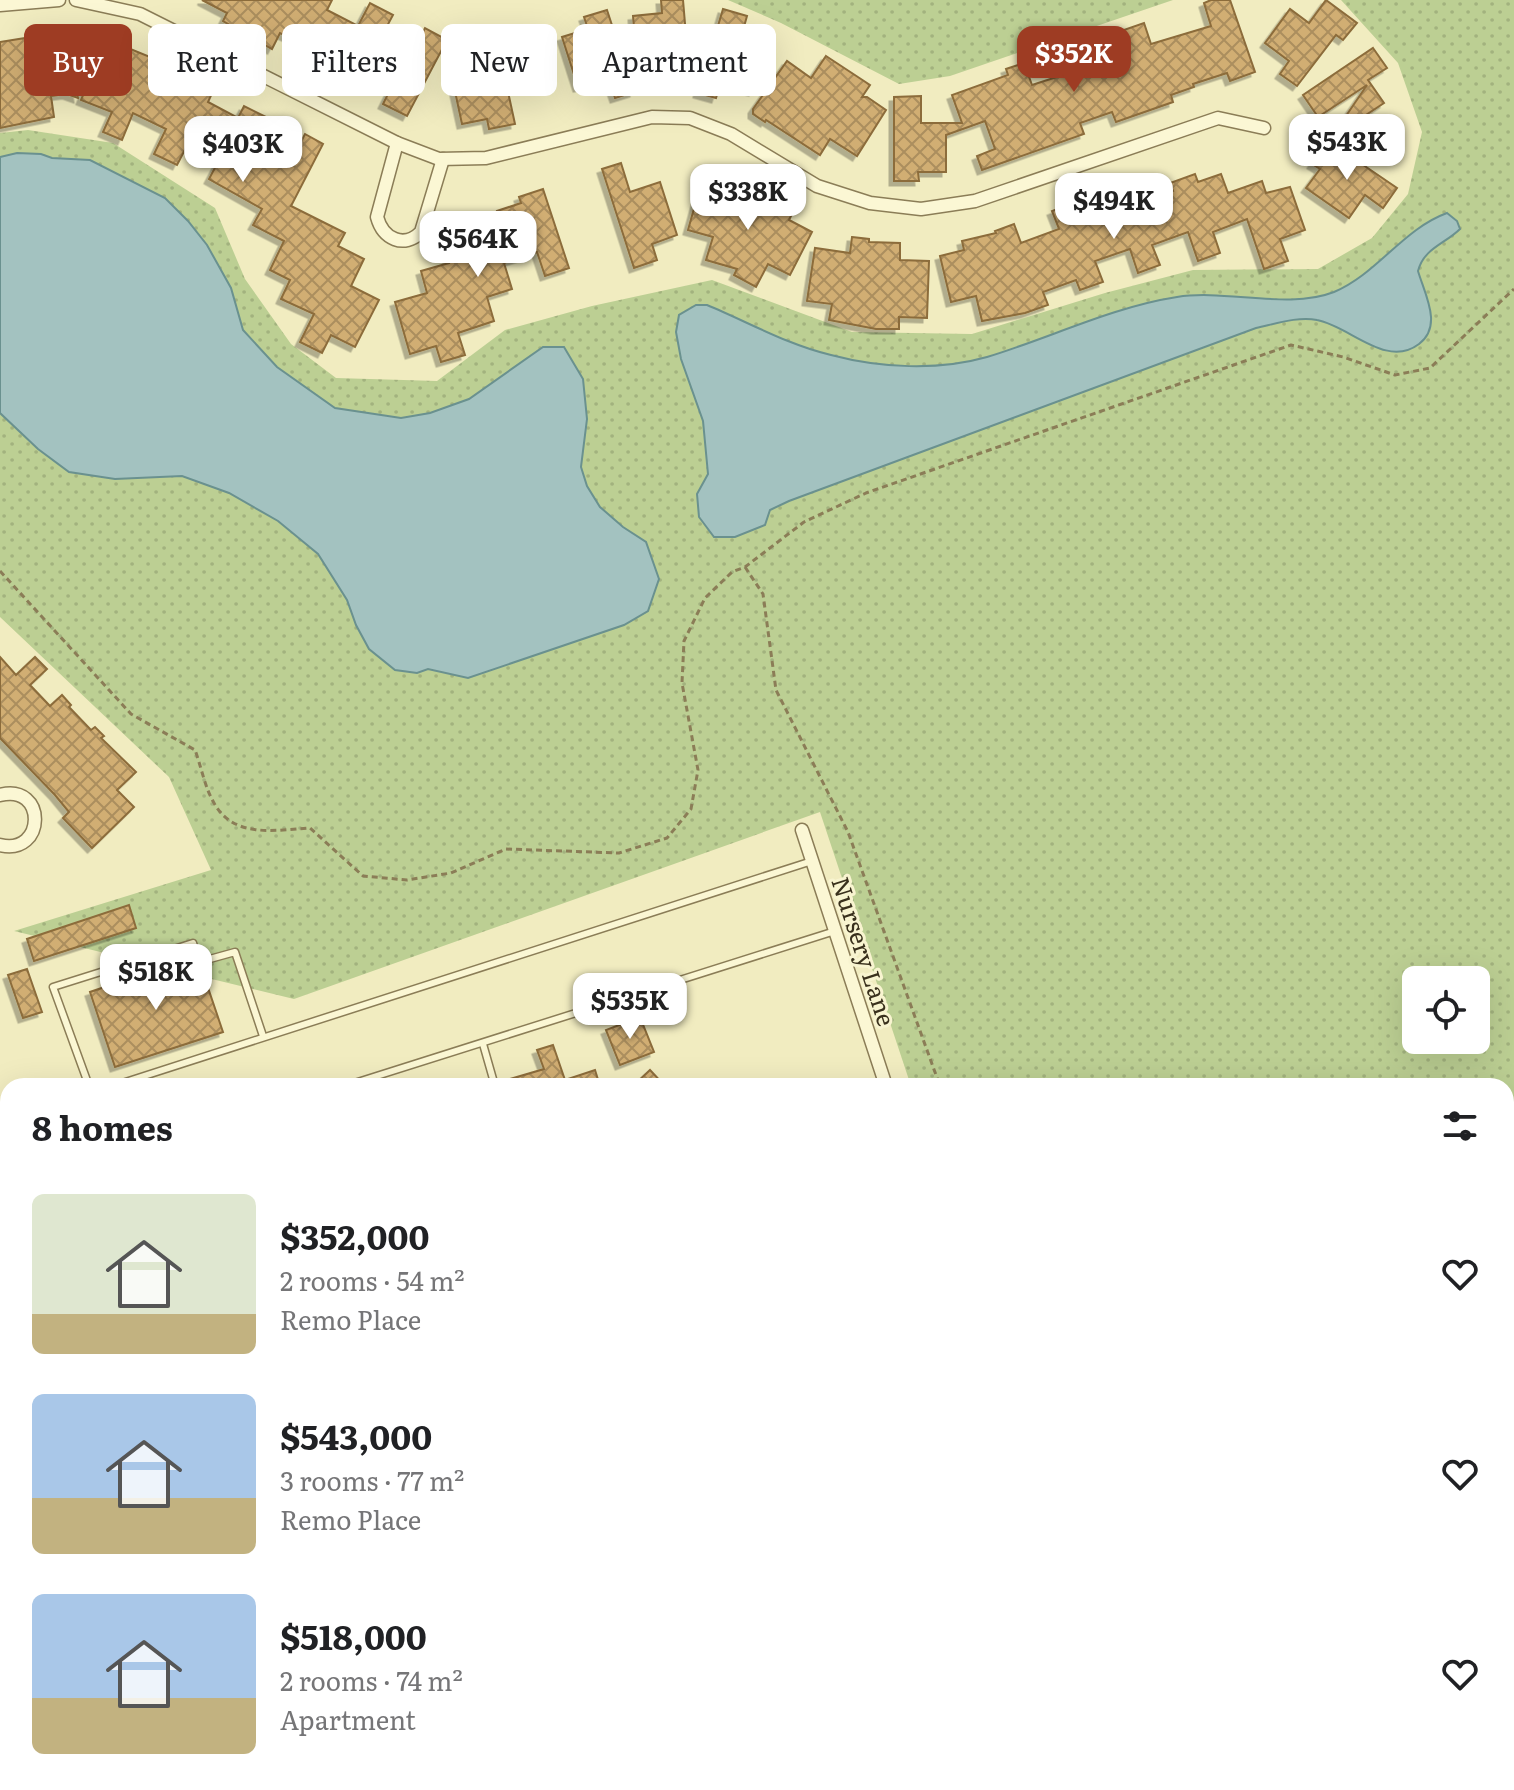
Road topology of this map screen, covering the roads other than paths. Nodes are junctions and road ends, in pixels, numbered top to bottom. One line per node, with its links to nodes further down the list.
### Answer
1 (59, 0): 3 (street)
2 (76, 0): 5 (street)
3 (0, 5)
4 (1264, 128): 6 (street)
5 (397, 143): 6 (street); 6 (street)
6 (443, 159)
7 (1, 792): 9 (street)
8 (802, 830): 10 (street, Nursery Lane)
9 (0, 845)
10 (812, 861): 11 (street, Nursery Lane); 12 (lane)
11 (835, 931): 13 (lane); 18 (street, Nursery Lane)
12 (263, 1036): 14 (lane); 15 (lane)
13 (483, 1044): 16 (lane); 17 (lane)
14 (86, 1078)
15 (137, 1078)
16 (371, 1078)
17 (493, 1078)
18 (883, 1078)

